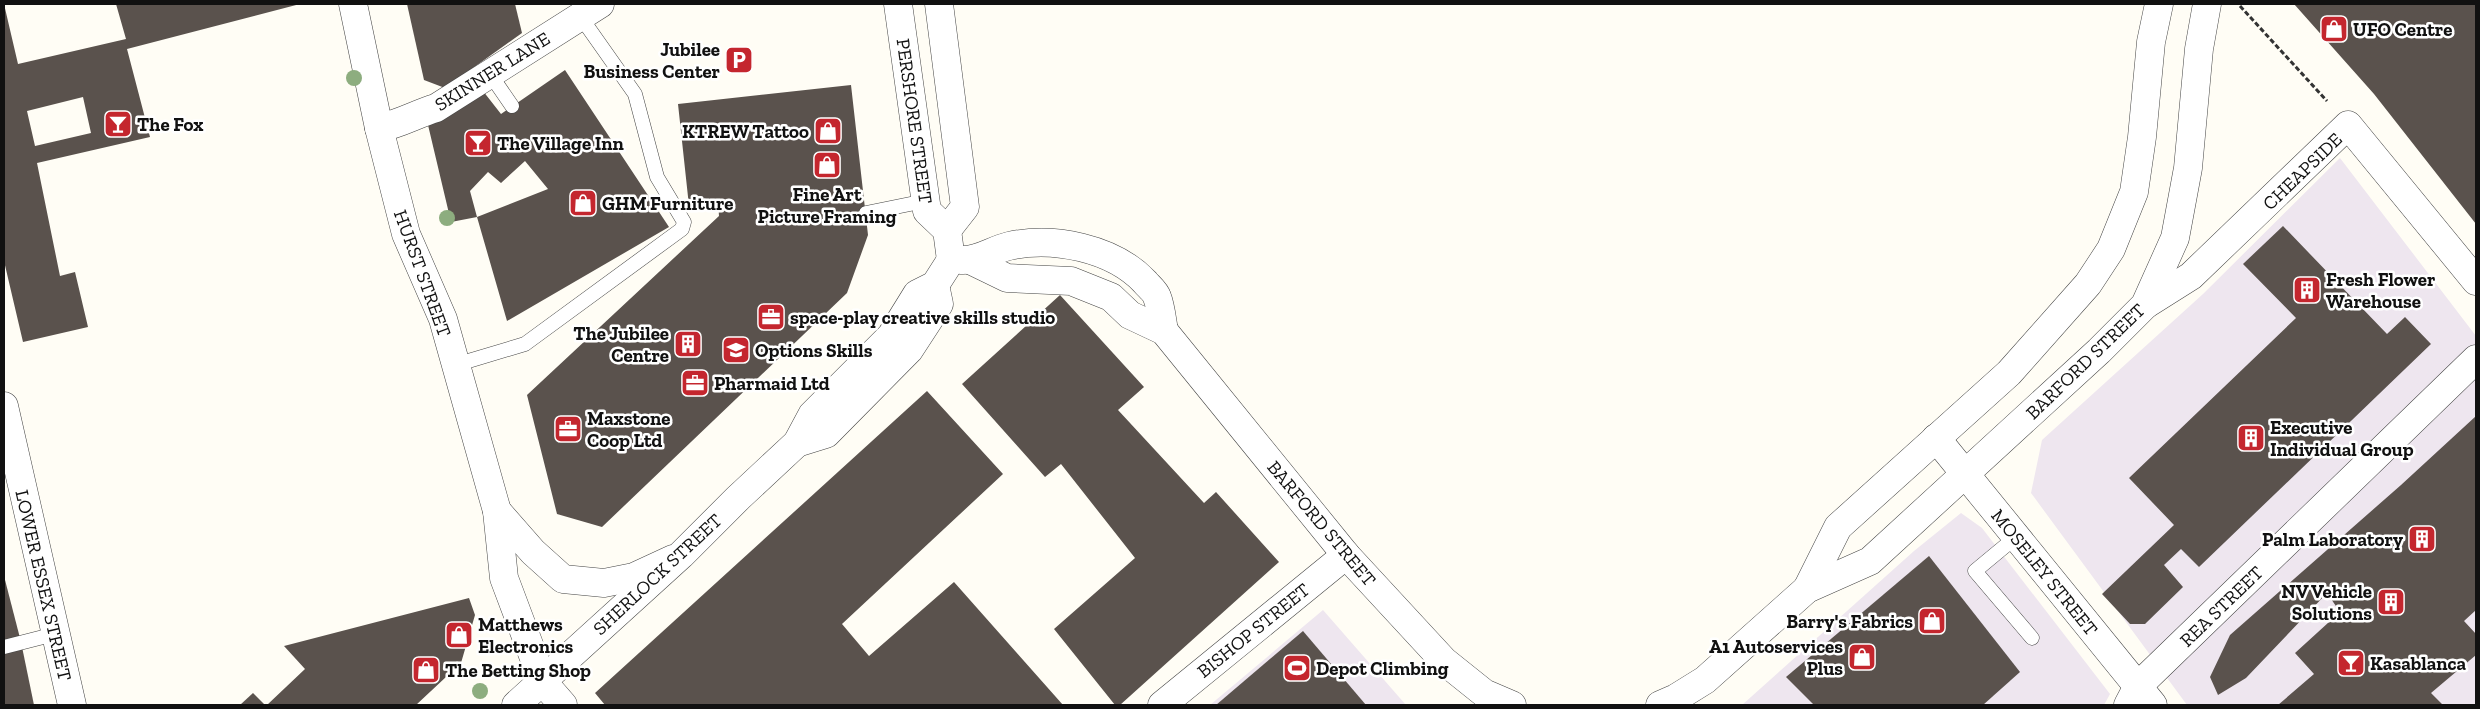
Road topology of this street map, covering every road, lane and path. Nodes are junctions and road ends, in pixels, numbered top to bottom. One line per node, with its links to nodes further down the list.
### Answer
1 (353, 4): 11 (street, HURST STREET)
2 (898, 4): 12 (street, PERSHORE STREET)
3 (939, 4): 14 (street, PERSHORE STREET)
4 (2159, 4): 22 (street, BARFORD STREET)
5 (2208, 4): 17 (street, BARFORD STREET)
6 (2238, 4): 10 (path)
7 (590, 10): 8 (street, SKINNER LANE); 20 (lane)
8 (490, 74): 9 (lane); 11 (street, SKINNER LANE)
9 (512, 106)
10 (2348, 125): 16 (street, CHEAPSIDE); 17 (street, CHEAPSIDE)
11 (379, 128): 20 (street, HURST STREET)
12 (925, 201): 13 (lane); 14 (street, PERSHORE STREET)
13 (866, 213)
14 (947, 230): 15 (street)
15 (961, 260): 18 (street, BARFORD STREET); 18 (street, BARFORD STREET); 26 (street, SHERLOCK STREET)
16 (2476, 280)
17 (2145, 305): 23 (street, BARFORD STREET)
18 (1164, 331): 27 (street, BARFORD STREET)
19 (2476, 359): 35 (street, REA STREET)
20 (455, 365): 24 (street, HURST STREET)
21 (4, 406): 29 (street, LOWER ESSEX STREET)
22 (1936, 438): 23 (street, MOSELEY STREET); 28 (street, BARFORD STREET)
23 (1966, 473): 25 (street, MOSELEY STREET); 28 (street, BARFORD STREET)
24 (497, 510): 26 (street, HURST STREET); 33 (street, HURST STREET)
25 (2016, 536): 30 (lane); 35 (street, MOSELEY STREET)
26 (681, 555): 33 (street, SHERLOCK STREET)
27 (1346, 555): 34 (street, BARFORD STREET); 39 (street, BISHOP STREET)
28 (1807, 589): 32 (street, BARFORD STREET)
29 (55, 634): 31 (lane); 36 (street, LOWER ESSEX STREET)
30 (2032, 638)
31 (4, 646)
32 (1705, 680): 41 (street); 42 (street, BARFORD STREET)
33 (543, 682): 37 (street, SHERLOCK STREET); 38 (street, HURST STREET)
34 (1487, 699): 40 (street, BARFORD STREET)
35 (2140, 699)
36 (72, 705)
37 (516, 705)
38 (562, 705)
39 (1162, 705)
40 (1512, 705)
41 (1660, 705)
42 (1692, 705)

